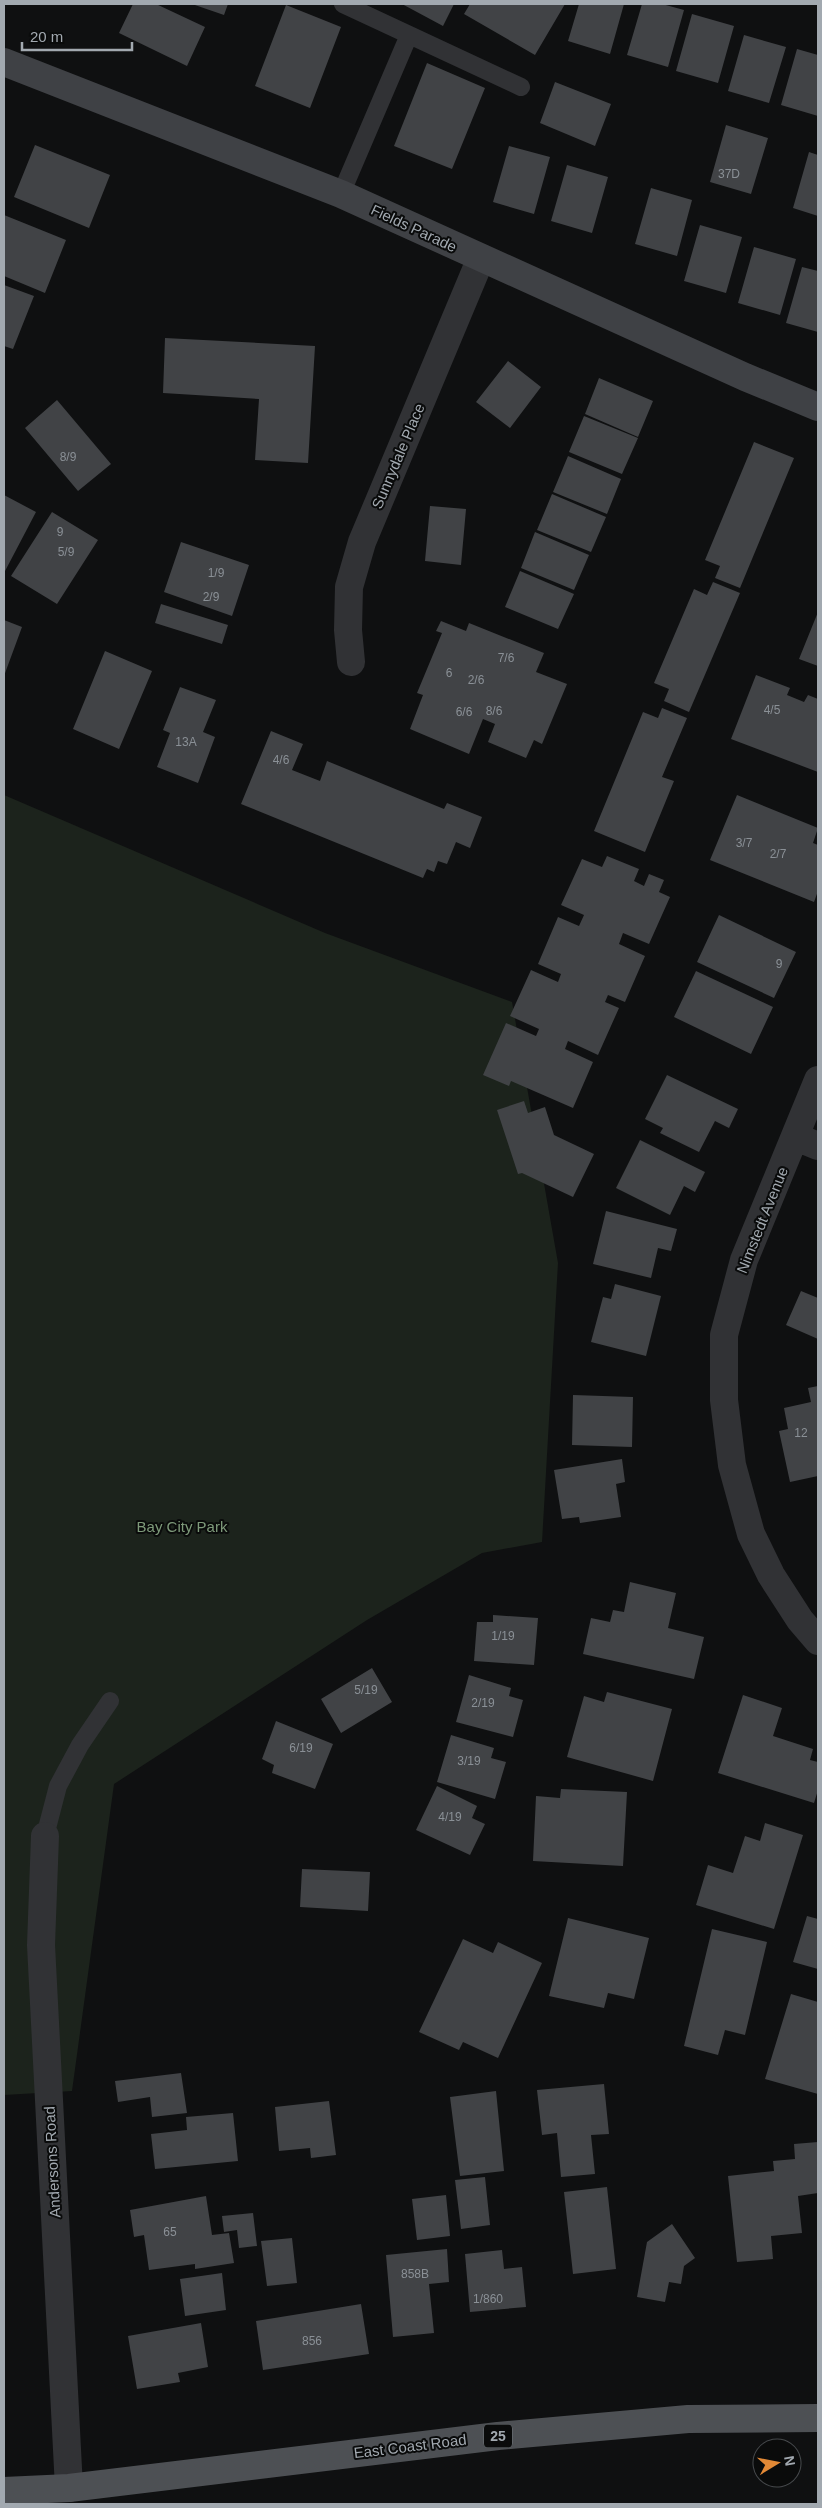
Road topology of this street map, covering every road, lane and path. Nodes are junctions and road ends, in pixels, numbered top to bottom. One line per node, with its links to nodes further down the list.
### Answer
1 (343, 4): 2 (lane)
2 (409, 35): 4 (lane); 5 (lane)
3 (6, 68): 5 (street, Fields Parade)
4 (521, 87)
5 (341, 194): 6 (street, Fields Parade)
6 (481, 258): 7 (street, Fields Parade); 8 (street, Sunnydale Place)
7 (818, 406)
8 (351, 662)
9 (818, 1080): 10 (street, Nimstedt Avenue)
10 (807, 1141): 11 (street, Nimstedt Avenue)
11 (818, 1641)
12 (110, 1702): 13 (lane)
13 (46, 1836): 15 (street, Andersons Road)
14 (818, 2418): 15 (main road, East Coast Road / 25)
15 (69, 2488): 16 (main road, East Coast Road / 25)
16 (4, 2491)

